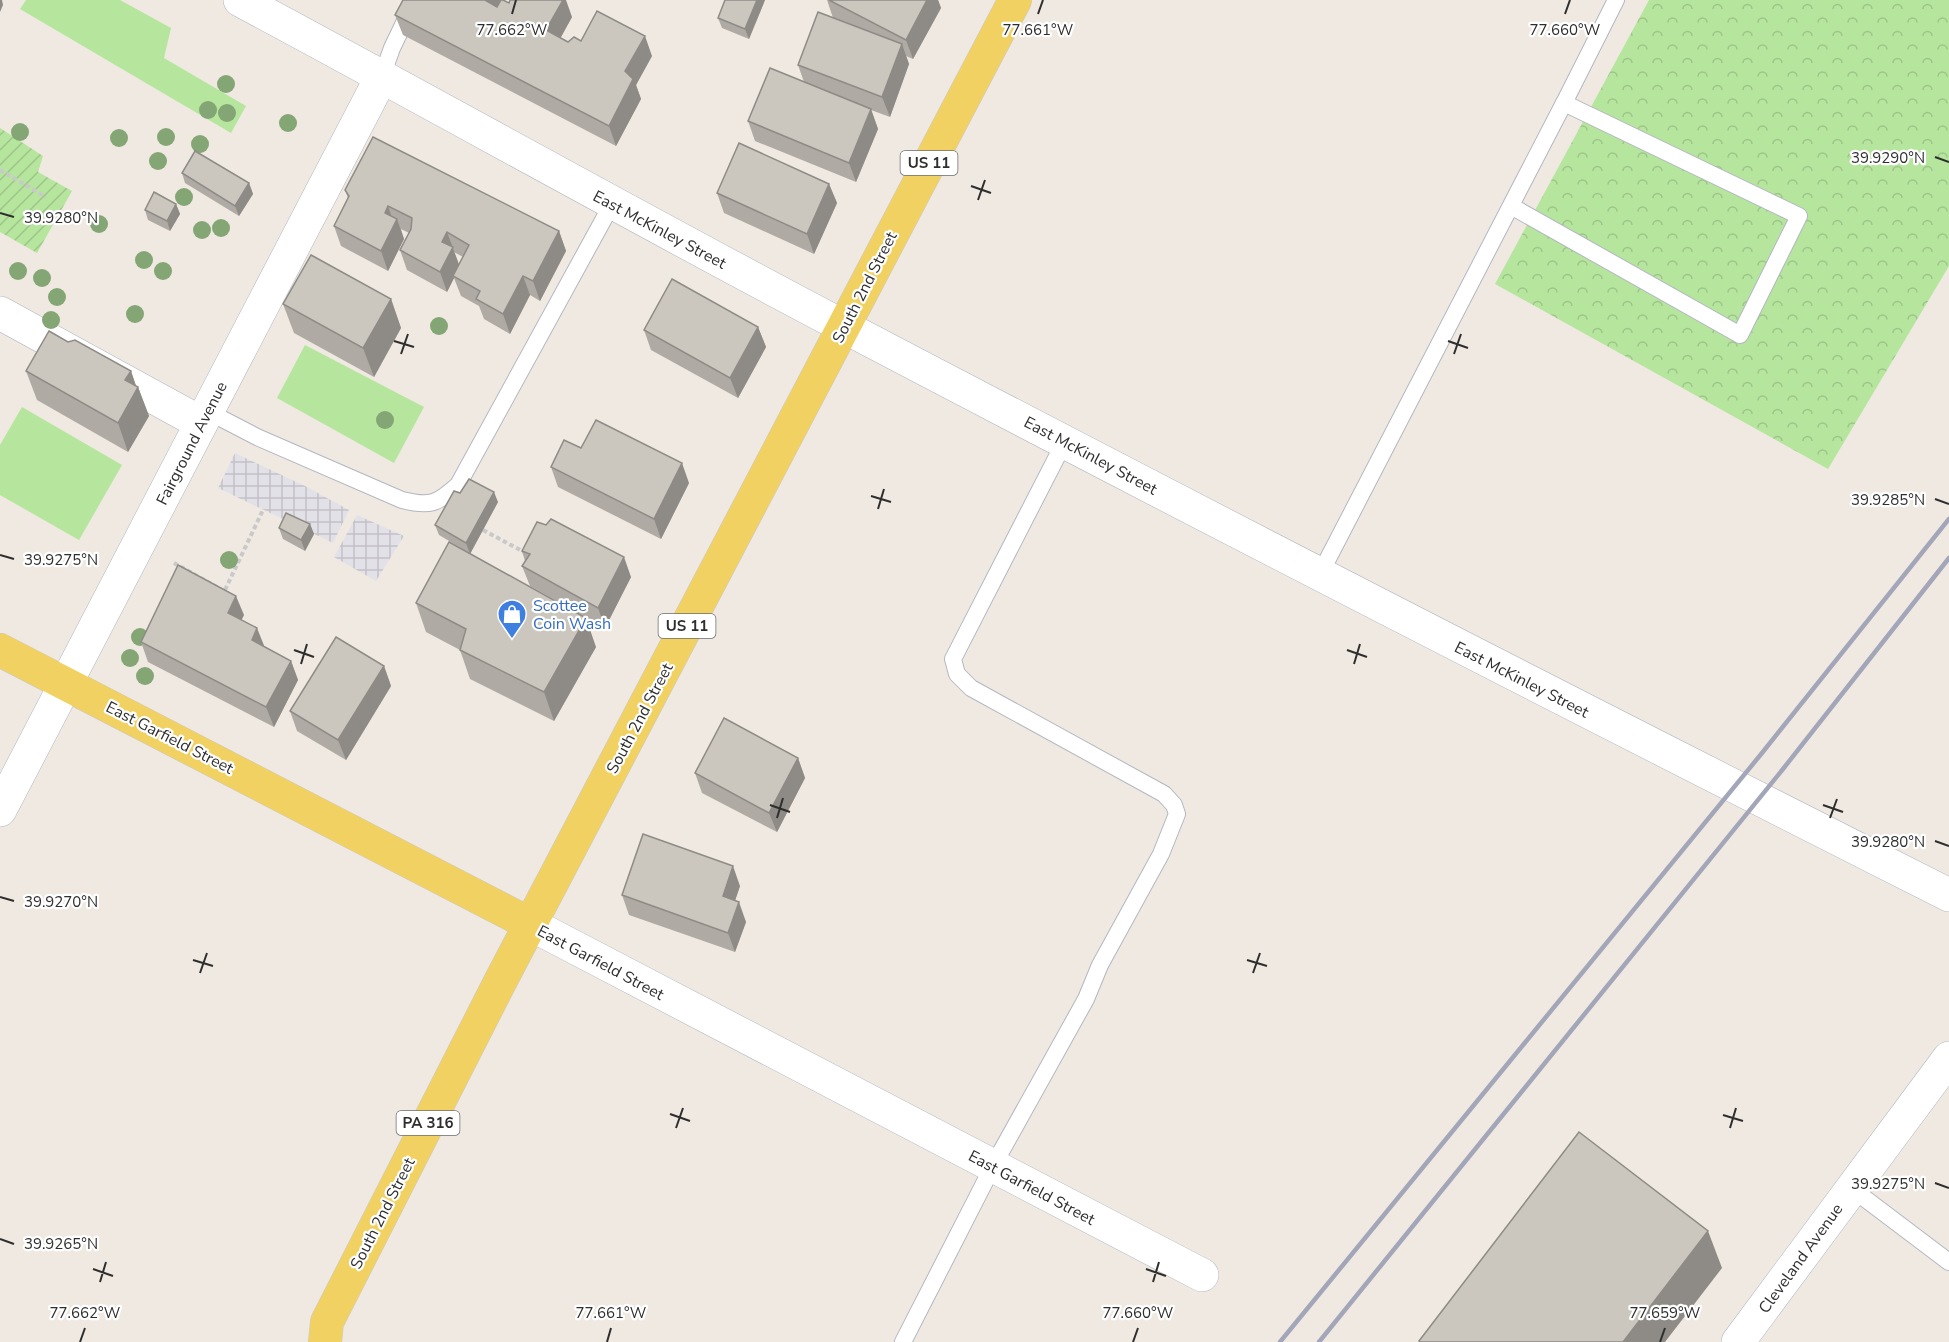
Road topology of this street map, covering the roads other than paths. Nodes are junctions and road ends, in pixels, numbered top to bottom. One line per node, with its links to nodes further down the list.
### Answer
1 (240, 0): 5 (street, East McKinley Street)
2 (415, 0): 5 (lane)
3 (1014, 0): 10 (main road, South 2nd Street / US 11)
4 (1616, 0): 6 (lane)
5 (382, 76): 7 (street, East McKinley Street); 11 (street, Fairground Avenue)
6 (1564, 103): 8 (lane); 8 (lane)
7 (612, 204): 10 (street, East McKinley Street); 11 (lane)
8 (1511, 206): 13 (lane)
9 (0, 313): 11 (street)
10 (843, 327): 12 (street, East McKinley Street); 18 (main road, South 2nd Street / US 11)
11 (204, 417): 15 (street, Fairground Avenue)
12 (1065, 441): 13 (street, East McKinley Street); 20 (lane)
13 (1319, 576): 17 (street, East McKinley Street)
14 (0, 650): 15 (main road, East Garfield Street)
15 (65, 683): 16 (street, Fairground Avenue); 18 (main road, East Garfield Street)
16 (0, 810)
17 (1949, 896)
18 (530, 924): 20 (street, East Garfield Street); 24 (main road, South 2nd Street / PA 316)
19 (1949, 1058): 21 (street, Cleveland Avenue)
20 (993, 1166): 23 (street, East Garfield Street); 25 (lane)
21 (1851, 1188): 22 (lane); 26 (street, Cleveland Avenue)
22 (1949, 1262)
23 (1202, 1275)
24 (323, 1336)
25 (903, 1342)
26 (1738, 1342)

